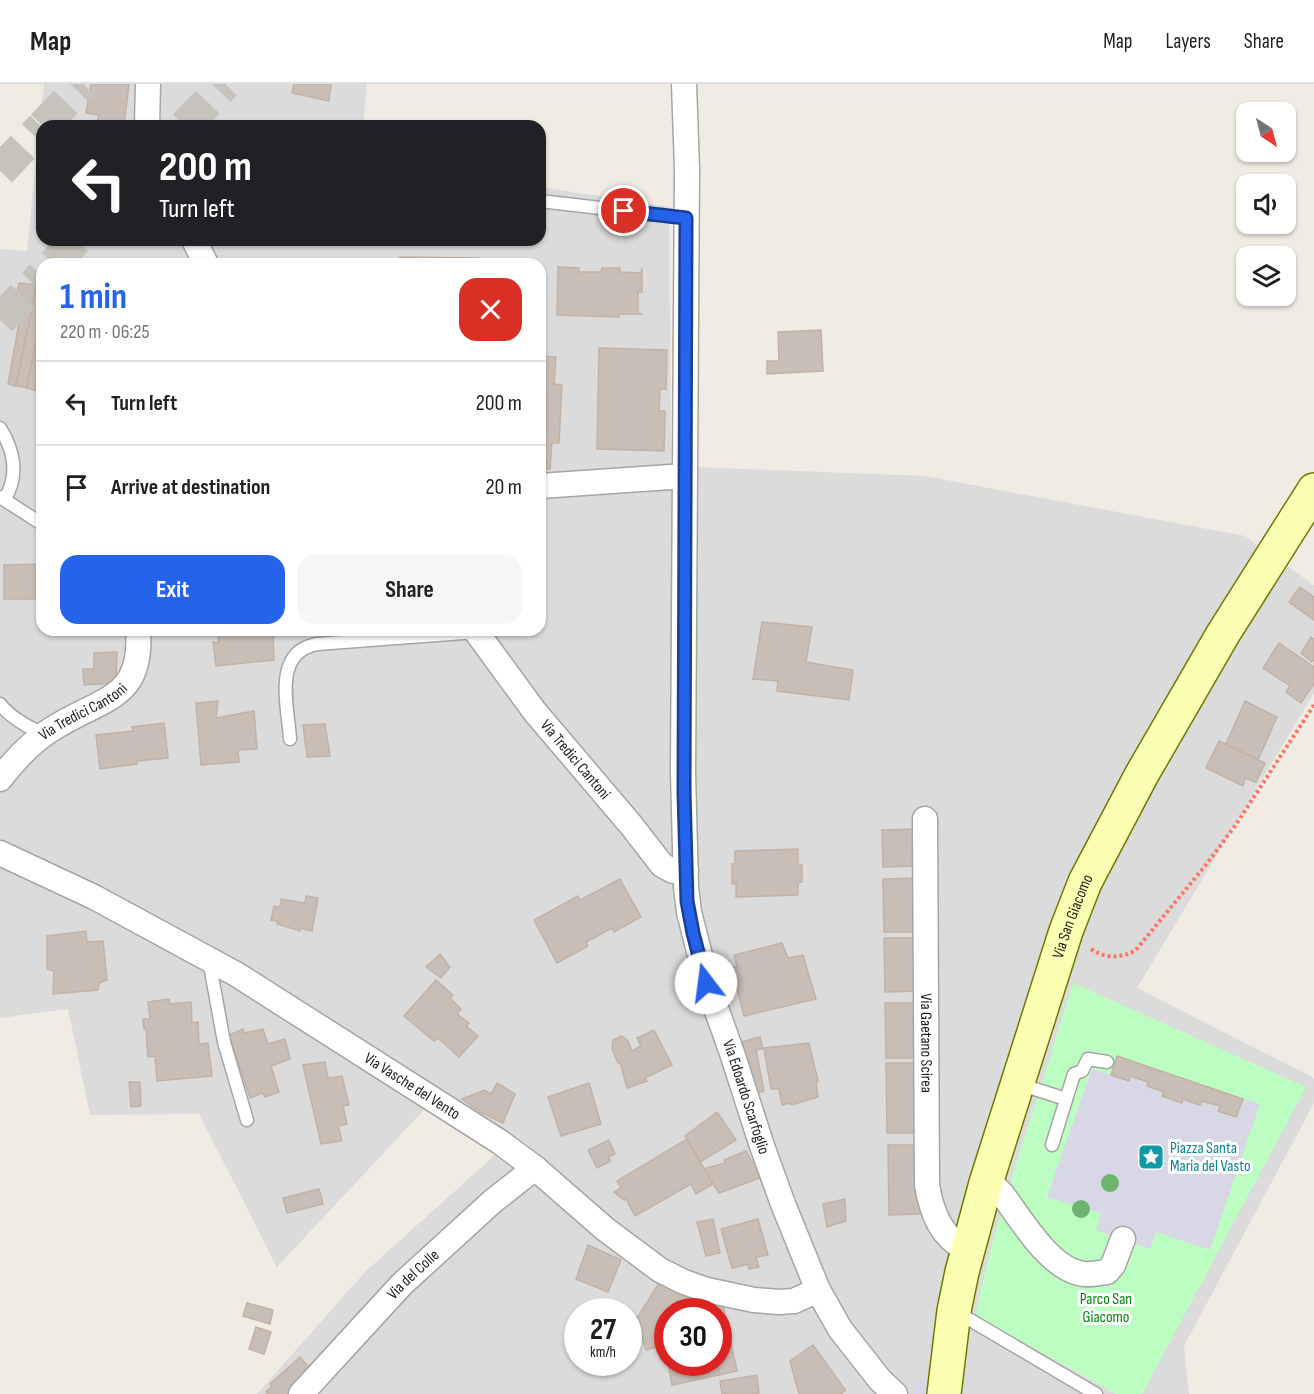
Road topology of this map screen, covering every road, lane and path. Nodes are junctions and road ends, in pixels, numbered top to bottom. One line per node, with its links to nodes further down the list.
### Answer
1 (148, 84): 3 (street)
2 (684, 84): 5 (street, Via Edoardo Scarfoglio)
3 (147, 120)
4 (546, 202): 5 (lane)
5 (686, 218): 7 (street, Via Edoardo Scarfoglio)
6 (0, 428): 10 (lane)
7 (685, 476): 8 (street); 22 (street, Via Edoardo Scarfoglio)
8 (546, 486)
9 (1314, 490): 23 (street, Via San Giacomo)
10 (2, 498): 11 (lane)
11 (36, 520)
12 (138, 636): 17 (street, Via Tredici Cantoni)
13 (415, 636): 18 (lane)
14 (480, 636): 22 (street, Via Tredici Cantoni)
15 (0, 704): 17 (lane)
16 (1314, 705): 23 (path)
17 (45, 734): 19 (street, Via Tredici Cantoni)
18 (290, 739)
19 (0, 778)
20 (925, 819): 33 (street, Via Gaetano Scirea)
21 (0, 853): 24 (street, Via Vasche del Vento)
22 (686, 870): 34 (street, Via Edoardo Scarfoglio)
23 (1066, 931): 26 (street, Via San Giacomo)
24 (209, 959): 28 (lane); 30 (street, Via Vasche del Vento)
25 (1107, 1062): 27 (lane)
26 (1017, 1084): 27 (lane); 31 (street, Via San Giacomo)
27 (1066, 1099): 29 (lane)
28 (248, 1120)
29 (1052, 1145)
30 (535, 1168): 34 (street, Via Vasche del Vento); 37 (street, Via del Colle)
31 (986, 1183): 32 (street); 33 (street, Via San Giacomo)
32 (1123, 1239)
33 (968, 1251): 35 (street, Via San Giacomo)
34 (818, 1290): 38 (street, Via Edoardo Scarfoglio)
35 (954, 1311): 36 (street, Via San Giacomo); 39 (lane)
36 (945, 1390)
37 (301, 1394)
38 (895, 1394)
39 (1096, 1394)

